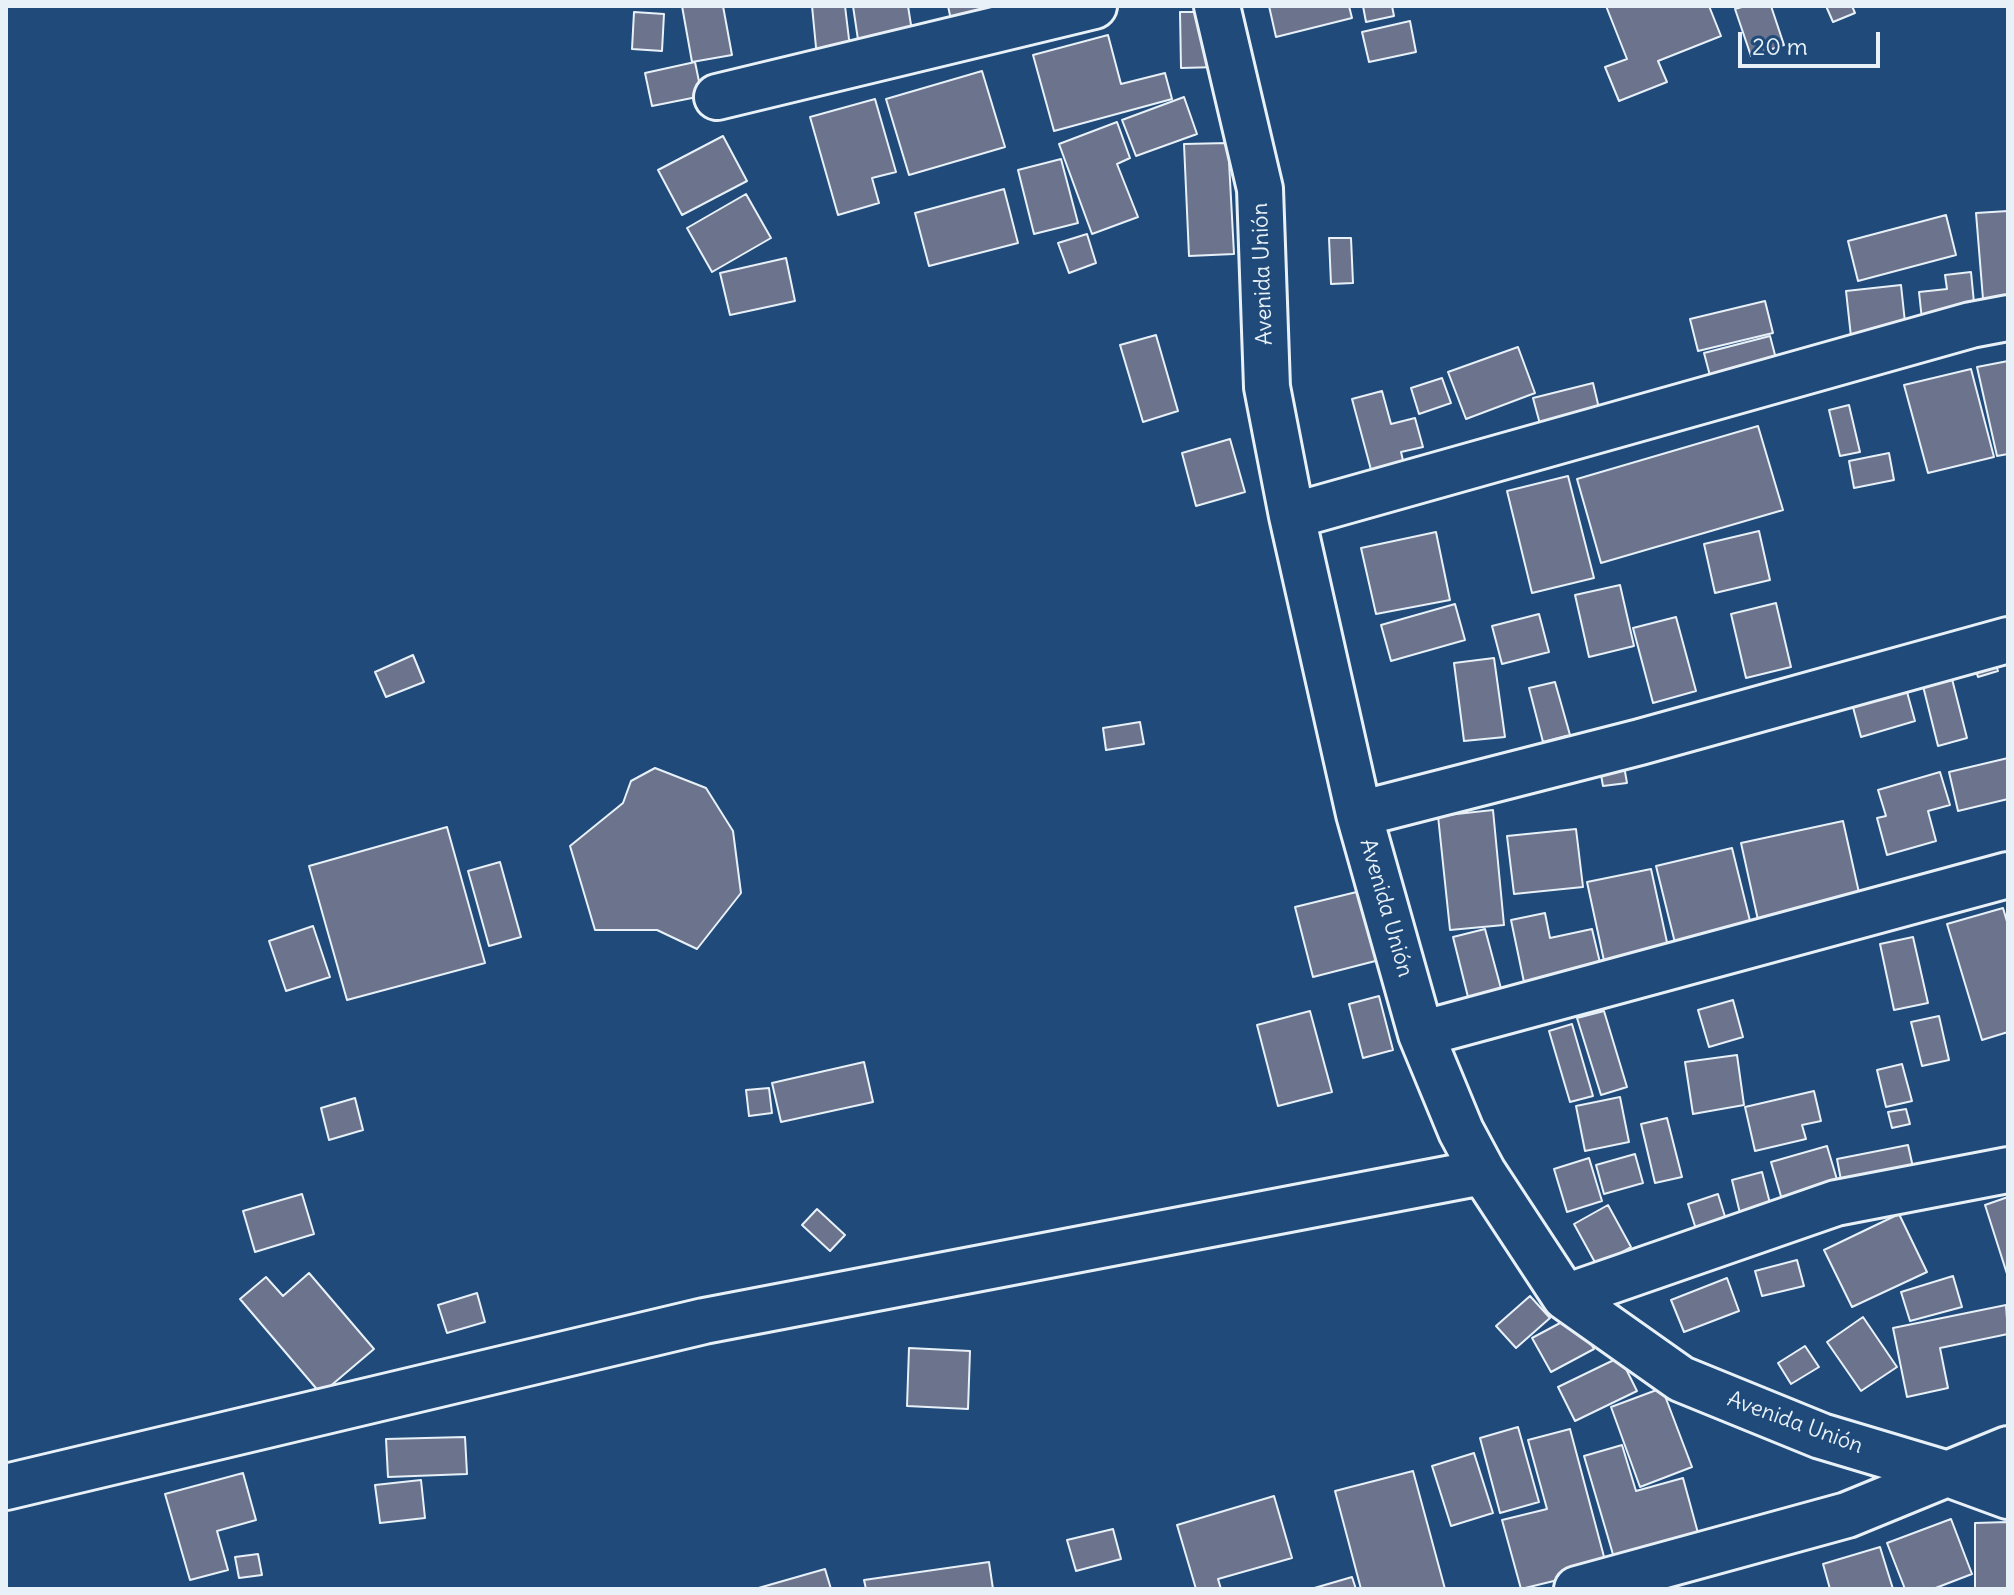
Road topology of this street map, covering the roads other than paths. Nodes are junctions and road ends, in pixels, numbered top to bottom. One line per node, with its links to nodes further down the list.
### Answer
1 (1094, 6): 3 (street)
2 (1217, 6): 5 (street, Avenida Unión)
3 (717, 97)
4 (2008, 318): 5 (street)
5 (1292, 516): 7 (street, Avenida Unión)
6 (2008, 640): 7 (street)
7 (1359, 814): 9 (street, Avenida Unión)
8 (2008, 875): 9 (street)
9 (1421, 1034): 11 (street, Avenida Unión)
10 (2008, 1170): 12 (street)
11 (1483, 1172): 12 (street, Avenida Unión); 15 (street)
12 (1565, 1297): 14 (street, Avenida Unión)
13 (2008, 1449): 14 (street)
14 (1948, 1474): 16 (street, Avenida Unión); 17 (street)
15 (6, 1487)
16 (2008, 1496)
17 (1577, 1589)

